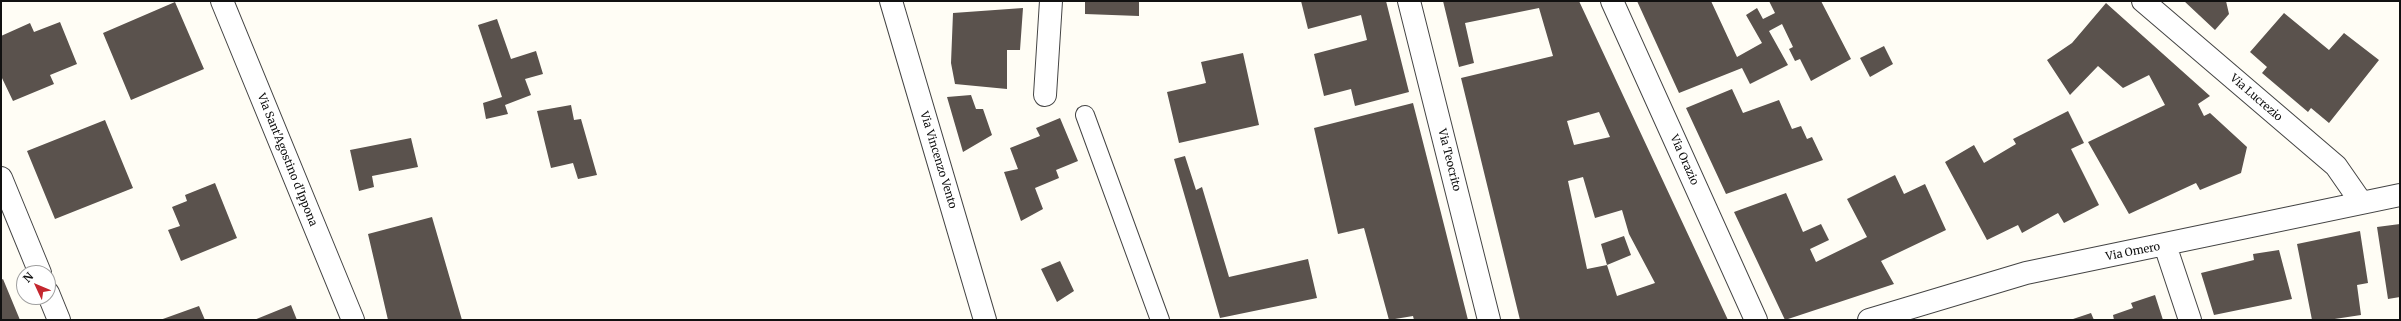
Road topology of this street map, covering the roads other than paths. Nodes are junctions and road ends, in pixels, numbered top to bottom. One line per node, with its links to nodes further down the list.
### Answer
1 (222, 1): 16 (street, Via Sant'Agostino d'Ippona)
2 (891, 1): 17 (street, Via Vincenzo Vento)
3 (1051, 1): 7 (street)
4 (1410, 1): 19 (street, Via Teocrito)
5 (1612, 1): 20 (street, Via Orazio)
6 (2143, 1): 11 (street, Via Lucrezio)
7 (1045, 95)
8 (1085, 115): 18 (lane)
9 (1, 178): 13 (street)
10 (2400, 195): 11 (street, Via Omero)
11 (2362, 202): 12 (street, Via Omero)
12 (2165, 245): 21 (street, Via Omero); 22 (street)
13 (37, 265)
14 (53, 305): 15 (street)
15 (59, 320)
16 (352, 320)
17 (985, 320)
18 (1160, 320)
19 (1489, 320)
20 (1756, 320)
21 (1869, 320)
22 (2190, 320)

